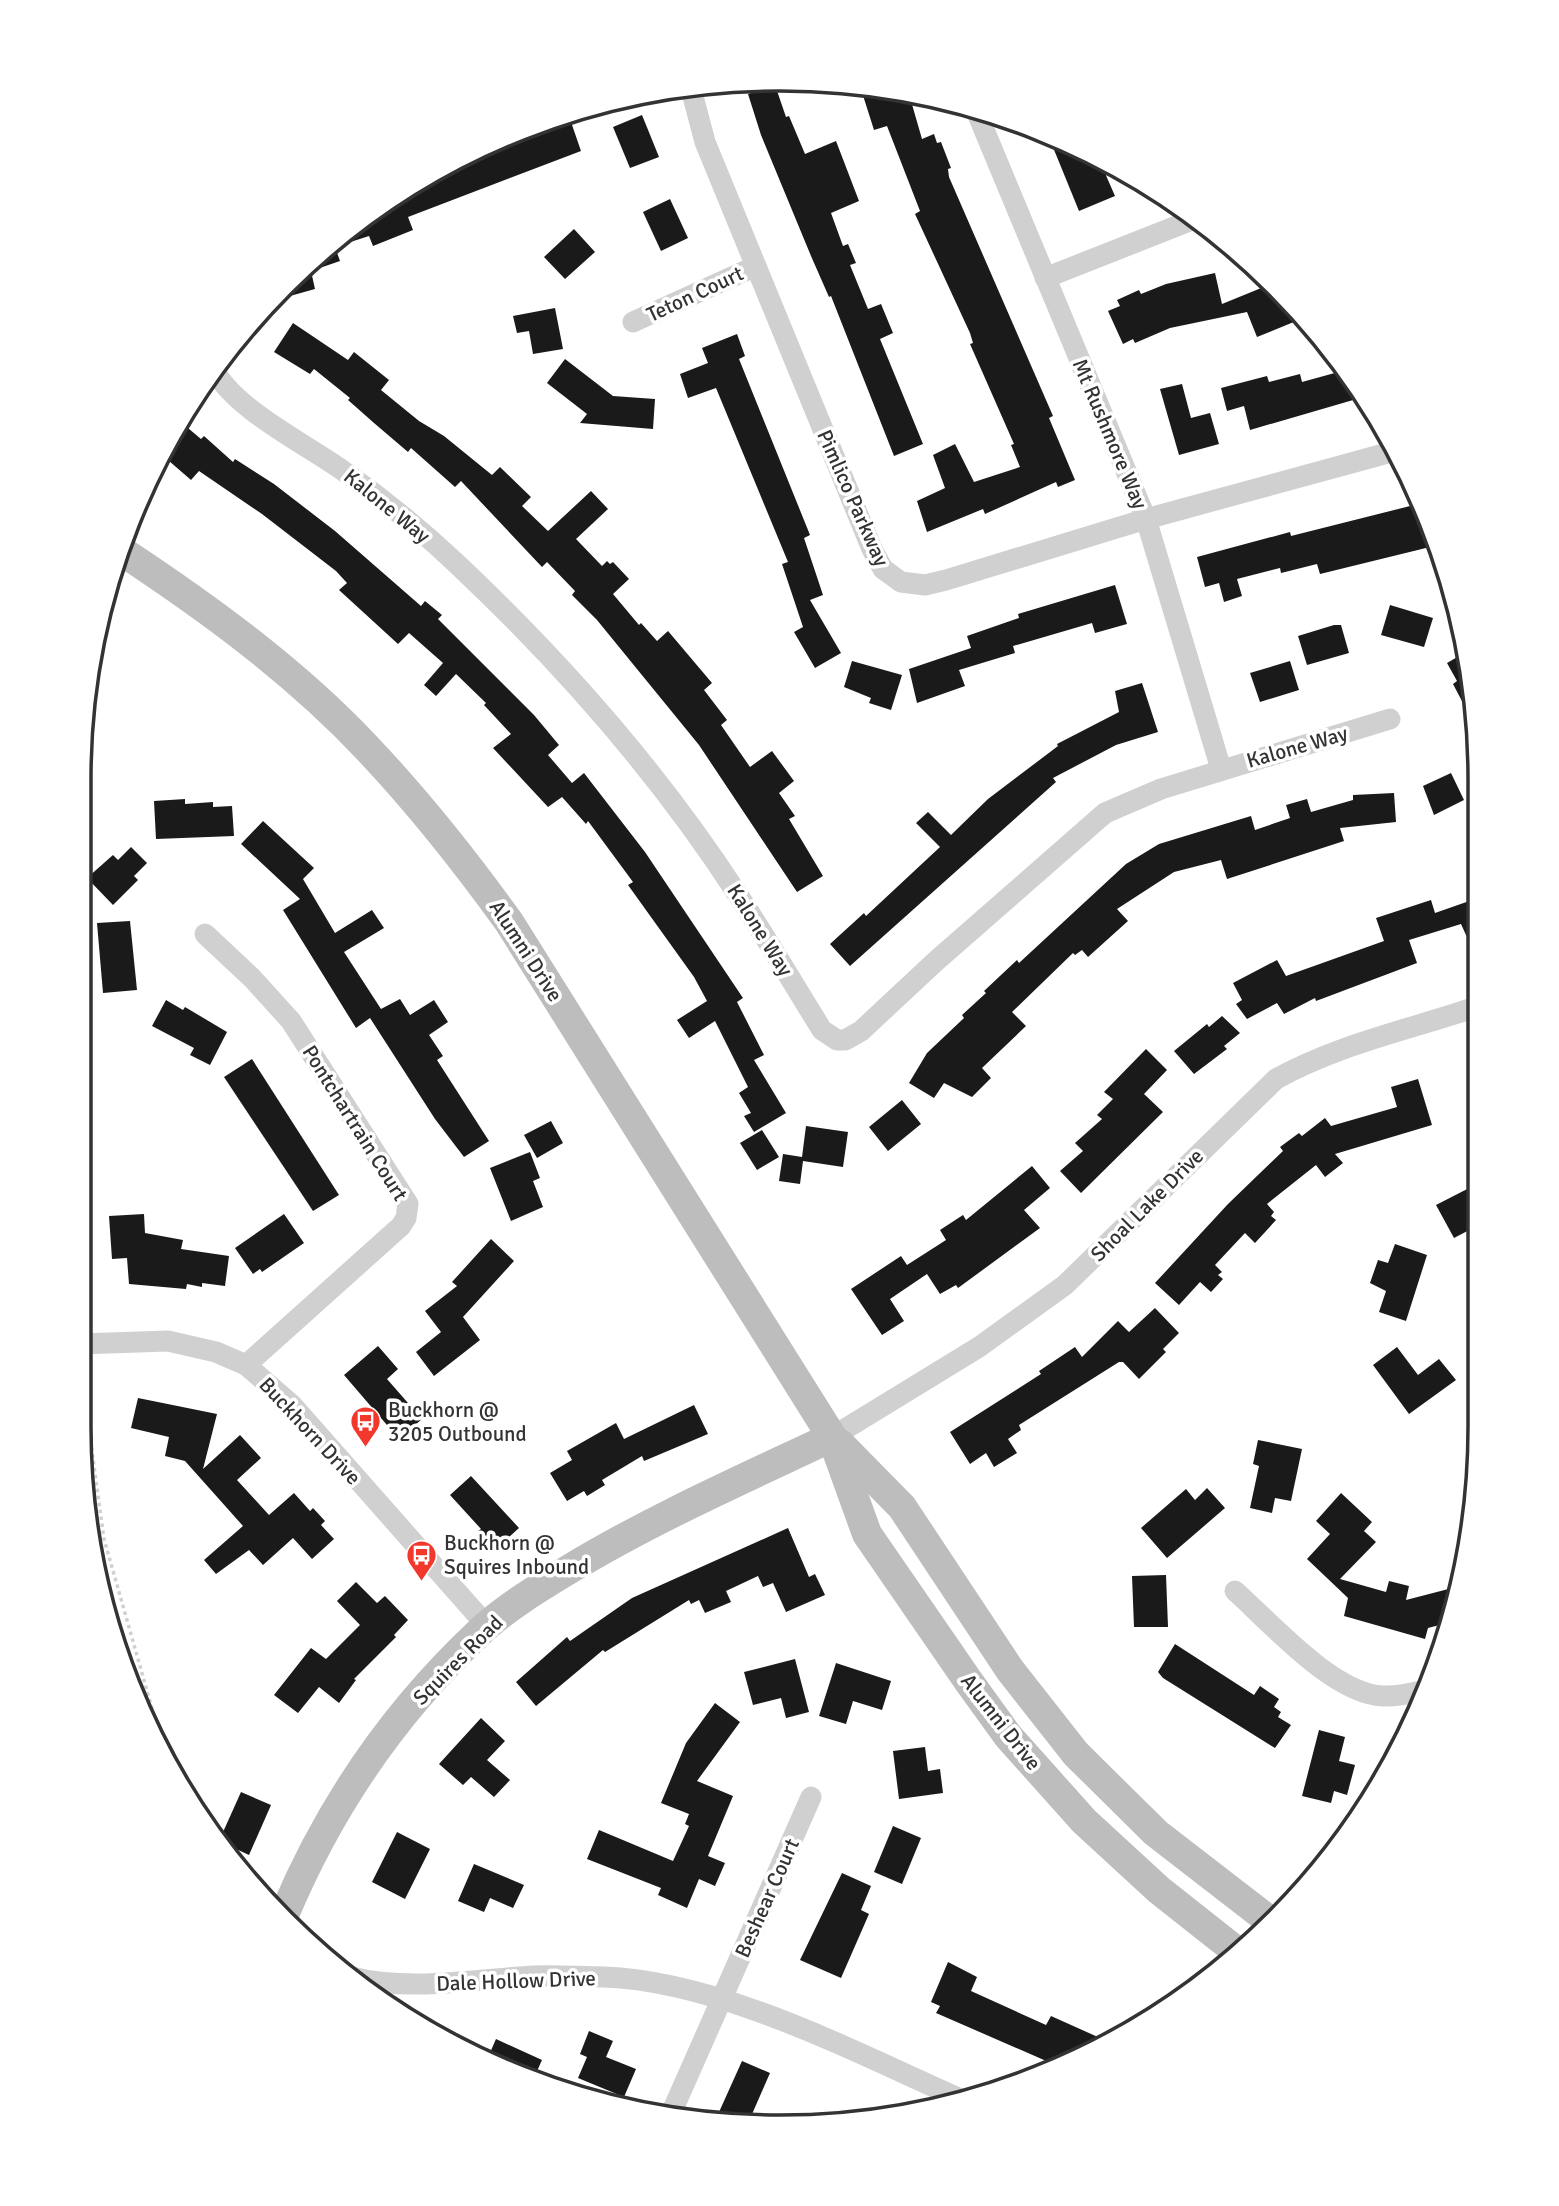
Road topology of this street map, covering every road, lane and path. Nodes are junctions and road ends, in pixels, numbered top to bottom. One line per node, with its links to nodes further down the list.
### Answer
1 (693, 97): 4 (street, Pimlico Parkway)
2 (980, 121): 5 (street, Mt Rushmore Way)
3 (1185, 223): 5 (street)
4 (756, 266): 6 (street, Teton Court); 9 (street, Pimlico Parkway)
5 (1045, 278): 9 (street, Mt Rushmore Way)
6 (634, 322)
7 (221, 377): 12 (street, Kalone Way)
8 (1386, 454): 9 (street, Pimlico Parkway)
9 (1146, 519): 12 (street, Mt Rushmore Way)
10 (129, 556): 17 (street, Alumni Drive)
11 (1390, 719): 12 (street, Kalone Way)
12 (1221, 769)
13 (205, 934): 16 (street, Pontchartrain Court)
14 (1468, 1009): 17 (street, Shoal Lake Drive)
15 (91, 1352): 16 (street, Buckhorn Drive)
16 (246, 1365): 20 (street, Buckhorn Drive)
17 (832, 1437): 20 (street, Squires Road); 25 (street, Alumni Drive); 26 (street, Alumni Drive)
18 (91, 1446): 22 (path)
19 (1235, 1591): 21 (street)
20 (486, 1626): 24 (street, Squires Road)
21 (1415, 1691)
22 (153, 1711)
23 (811, 1797): 28 (street, Beshear Court)
24 (287, 1907)
25 (1263, 1916)
26 (1231, 1946)
27 (369, 1980): 28 (street, Dale Hollow Drive)
28 (722, 2000): 29 (street, Dale Hollow Drive); 30 (street)
29 (949, 2094)
30 (674, 2107)

